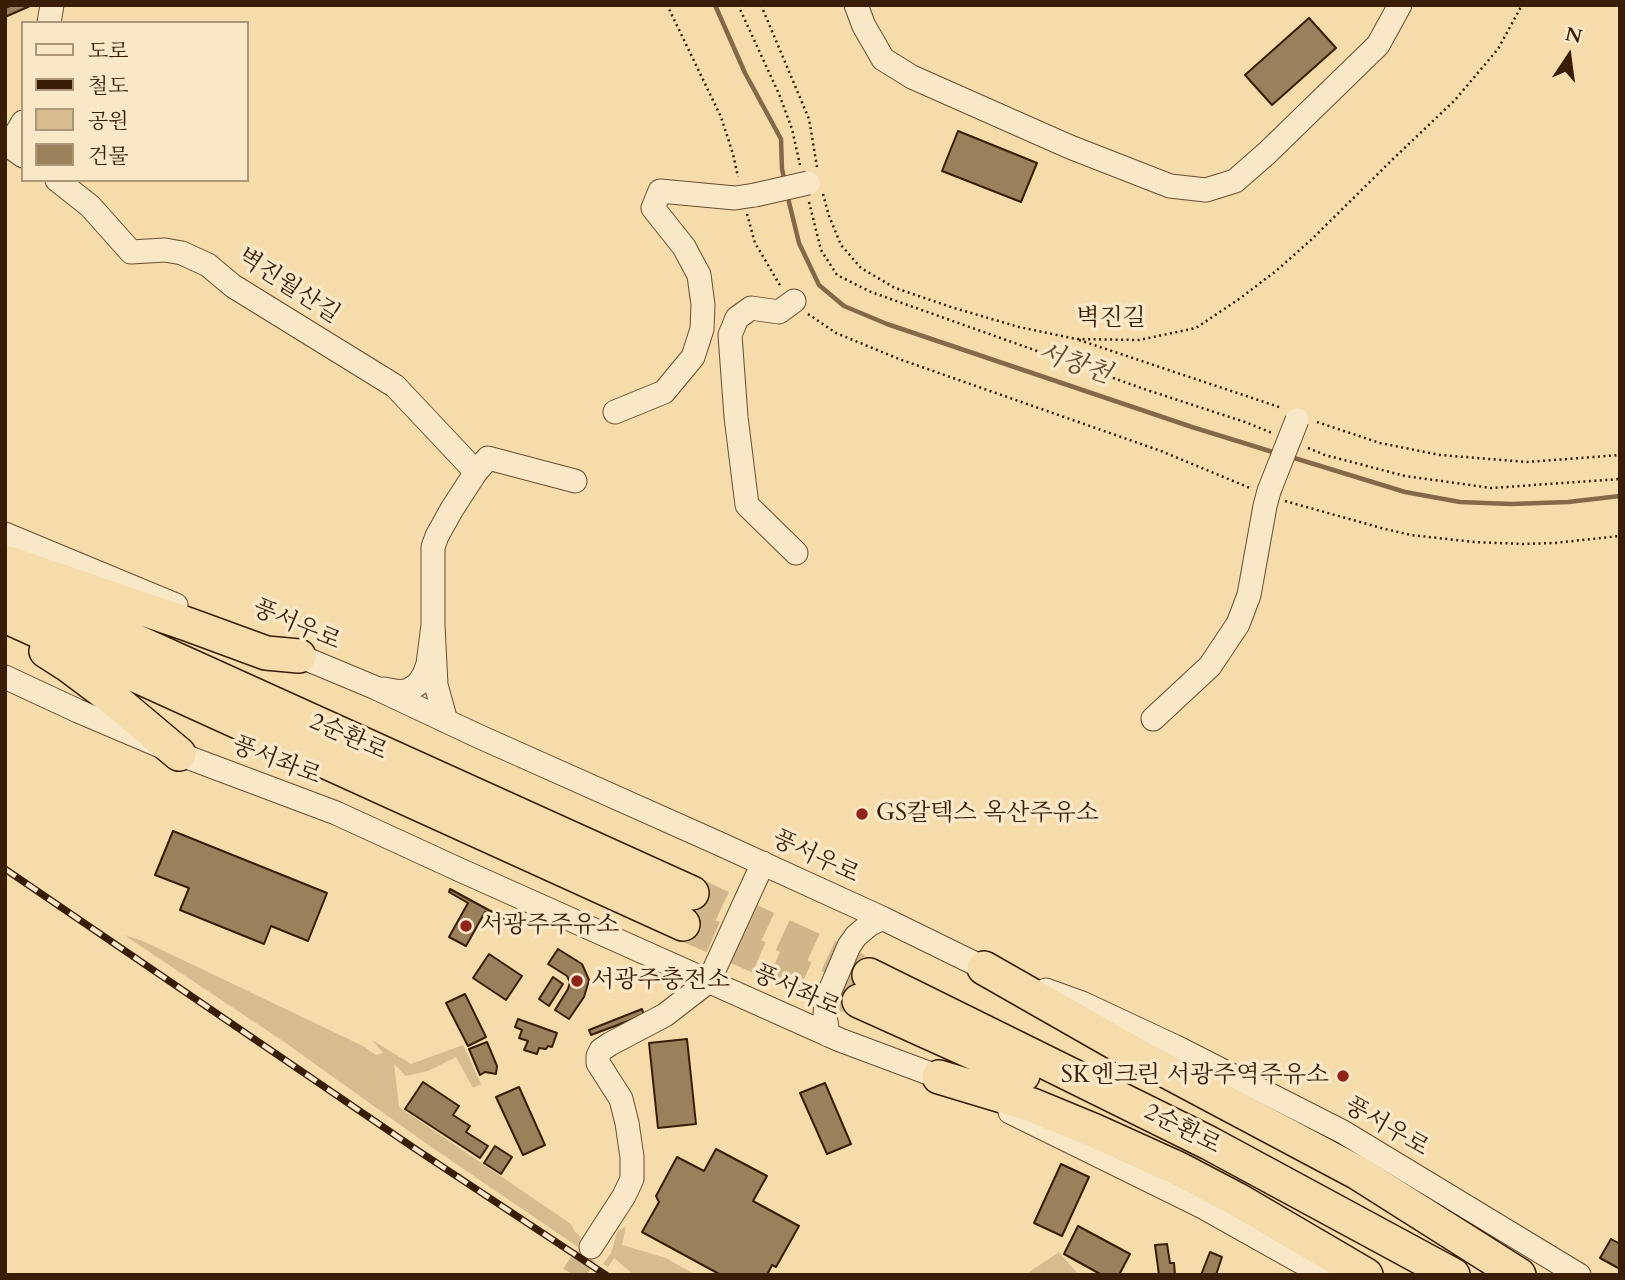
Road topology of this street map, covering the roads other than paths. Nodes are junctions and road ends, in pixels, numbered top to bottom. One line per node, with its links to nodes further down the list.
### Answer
1 (856, 5): 2 (street)
2 (1400, 5)
3 (21, 125): 4 (street)
4 (21, 155)
5 (60, 182): 10 (street, 벽진월산길)
6 (809, 182): 8 (street, bridge)
7 (794, 301): 13 (street)
8 (615, 412)
9 (1298, 417): 22 (street, bridge)
10 (476, 472): 11 (street); 17 (street)
11 (575, 481)
12 (5, 534): 19 (street, 풍서우로)
13 (796, 553)
14 (5, 562): 19 (highway)
15 (5, 582): 16 (highway, 2순환로)
16 (5, 615)
17 (433, 625): 21 (street); 23 (street)
18 (5, 626): 24 (highway)
19 (299, 656): 21 (street, 풍서우로)
20 (5, 677): 24 (street, 풍서좌로)
21 (376, 688): 23 (street, 풍서우로)
22 (1153, 719)
23 (446, 721): 25 (street, 풍서우로)
24 (179, 754): 28 (street, 풍서좌로)
25 (763, 863): 26 (street, 풍서우로); 28 (street)
26 (882, 918): 27 (street, 풍서우로); 29 (street)
27 (984, 968): 36 (highway); 37 (street, 풍서우로)
28 (709, 981): 29 (street, 풍서좌로); 31 (street)
29 (828, 1035): 30 (street, 풍서좌로)
30 (939, 1077): 32 (street, 풍서좌로); 33 (highway)
31 (591, 1247)
32 (1324, 1275)
33 (1366, 1275)
34 (1409, 1275): 35 (highway, 2순환로)
35 (1453, 1275)
36 (1519, 1275)
37 (1579, 1275)

